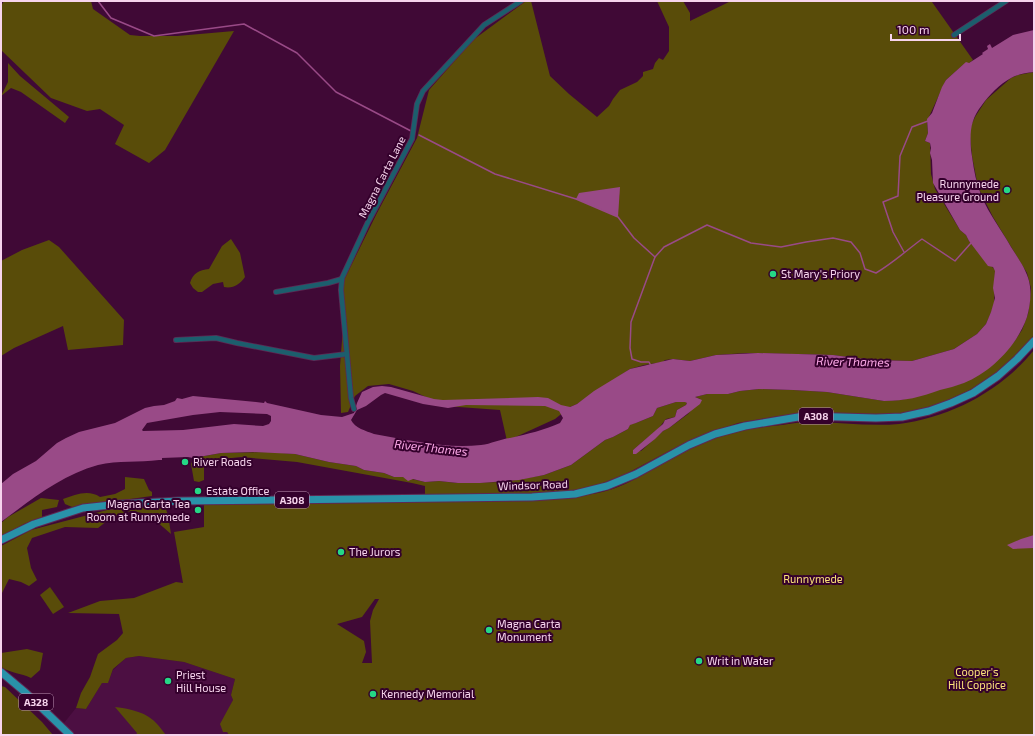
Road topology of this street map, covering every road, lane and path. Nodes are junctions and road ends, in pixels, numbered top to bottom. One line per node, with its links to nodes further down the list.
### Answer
1 (521, 1): 4 (street, Magna Carta Lane)
2 (1006, 1): 3 (street)
3 (954, 35)
4 (342, 279): 5 (street); 8 (street, Magna Carta Lane)
5 (276, 292)
6 (176, 340): 8 (street)
7 (1034, 341): 10 (main road, Windsor Road / A308)
8 (348, 354): 9 (street, Magna Carta Lane)
9 (354, 409)
10 (1, 540)
11 (1, 672): 12 (main road, A328)
12 (70, 735)

